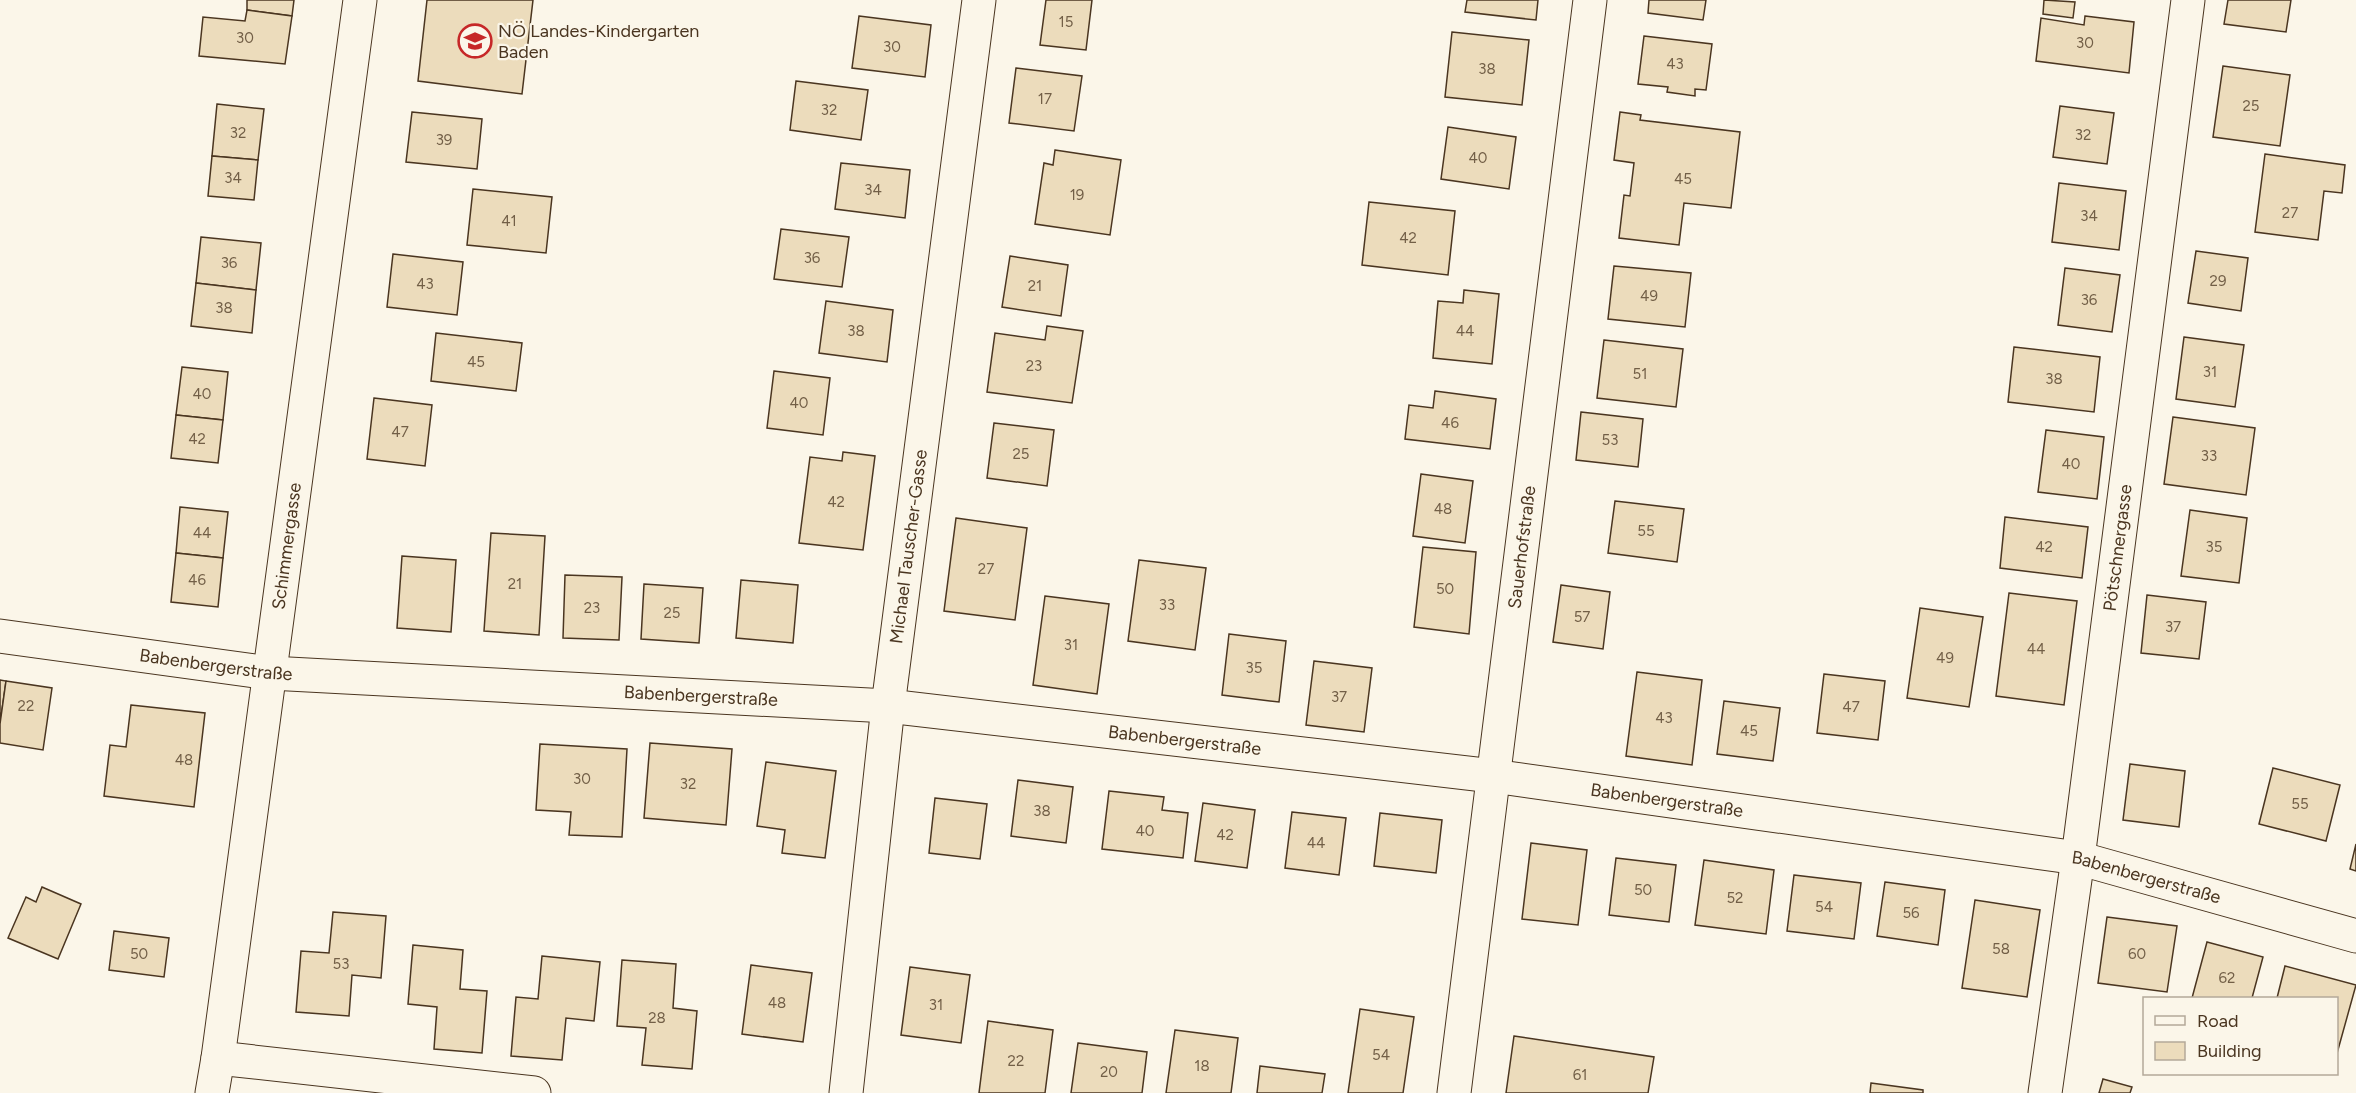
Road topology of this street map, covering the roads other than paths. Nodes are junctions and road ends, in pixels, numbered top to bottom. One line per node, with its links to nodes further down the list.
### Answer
1 (360, 0): 6 (street, Schimmergasse)
2 (979, 0): 7 (street, Michael Tauscher-Gasse)
3 (1590, 0): 8 (street, Sauerhofstraße)
4 (2188, 0): 9 (street, Pötschnergasse)
5 (0, 636): 6 (street, Babenbergerstraße)
6 (270, 673): 7 (street, Babenbergerstraße); 11 (street, Schimmergasse)
7 (888, 706): 8 (street, Babenbergerstraße); 14 (street, Michael Tauscher-Gasse)
8 (1493, 776): 9 (street, Babenbergerstraße); 15 (street, Sauerhofstraße)
9 (2078, 858): 10 (street, Babenbergerstraße); 16 (street, Pötschnergasse)
10 (2356, 936)
11 (218, 1058): 12 (street, Schimmergasse); 13 (street)
12 (212, 1093)
13 (534, 1093)
14 (846, 1093)
15 (1454, 1093)
16 (2045, 1093)

